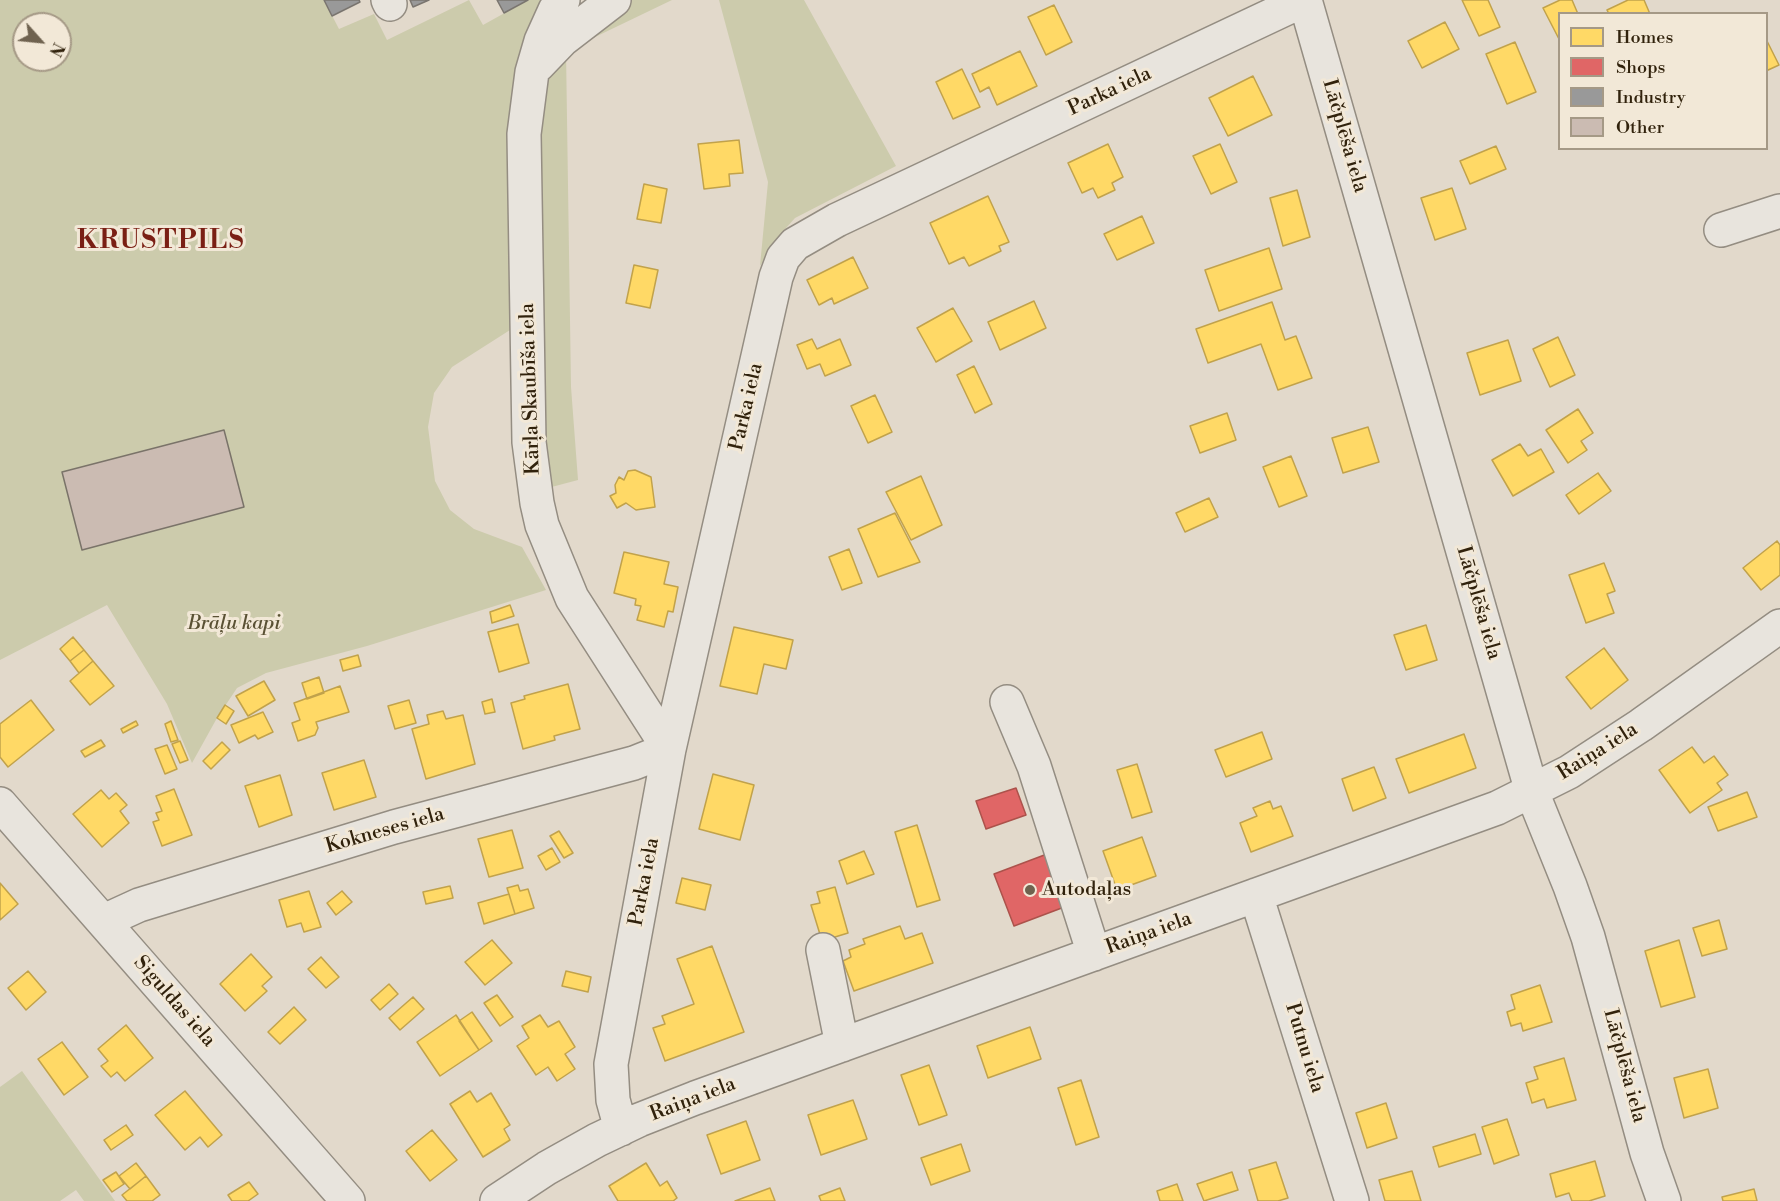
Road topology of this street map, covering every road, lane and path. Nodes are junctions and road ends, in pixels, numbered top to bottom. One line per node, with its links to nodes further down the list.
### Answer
1 (563, 0): 4 (street, Kārļa Skaubīša iela)
2 (614, 0): 4 (street)
3 (1305, 0): 9 (street, Parka iela); 10 (street, Lāčplēša iela)
4 (532, 72): 9 (street, Kārļa Skaubīša iela)
5 (1780, 211): 6 (street)
6 (1721, 230)
7 (1780, 626): 10 (street, Raiņa iela)
8 (1007, 702): 15 (street)
9 (669, 749): 13 (street, Kokneses iela); 17 (street, Parka iela)
10 (1532, 792): 12 (street, Raiņa iela); 21 (street, Lāčplēša iela)
11 (0, 804): 13 (street, Siguldas iela)
12 (1256, 895): 15 (street, Raiņa iela); 20 (street, Putnu iela)
13 (104, 921): 18 (street, Siguldas iela)
14 (823, 951): 16 (street)
15 (1094, 954): 16 (street, Raiņa iela)
16 (842, 1045): 17 (street, Raiņa iela)
17 (621, 1129): 19 (street, Raiņa iela)
18 (348, 1201)
19 (497, 1201)
20 (1352, 1201)
21 (1664, 1201)

